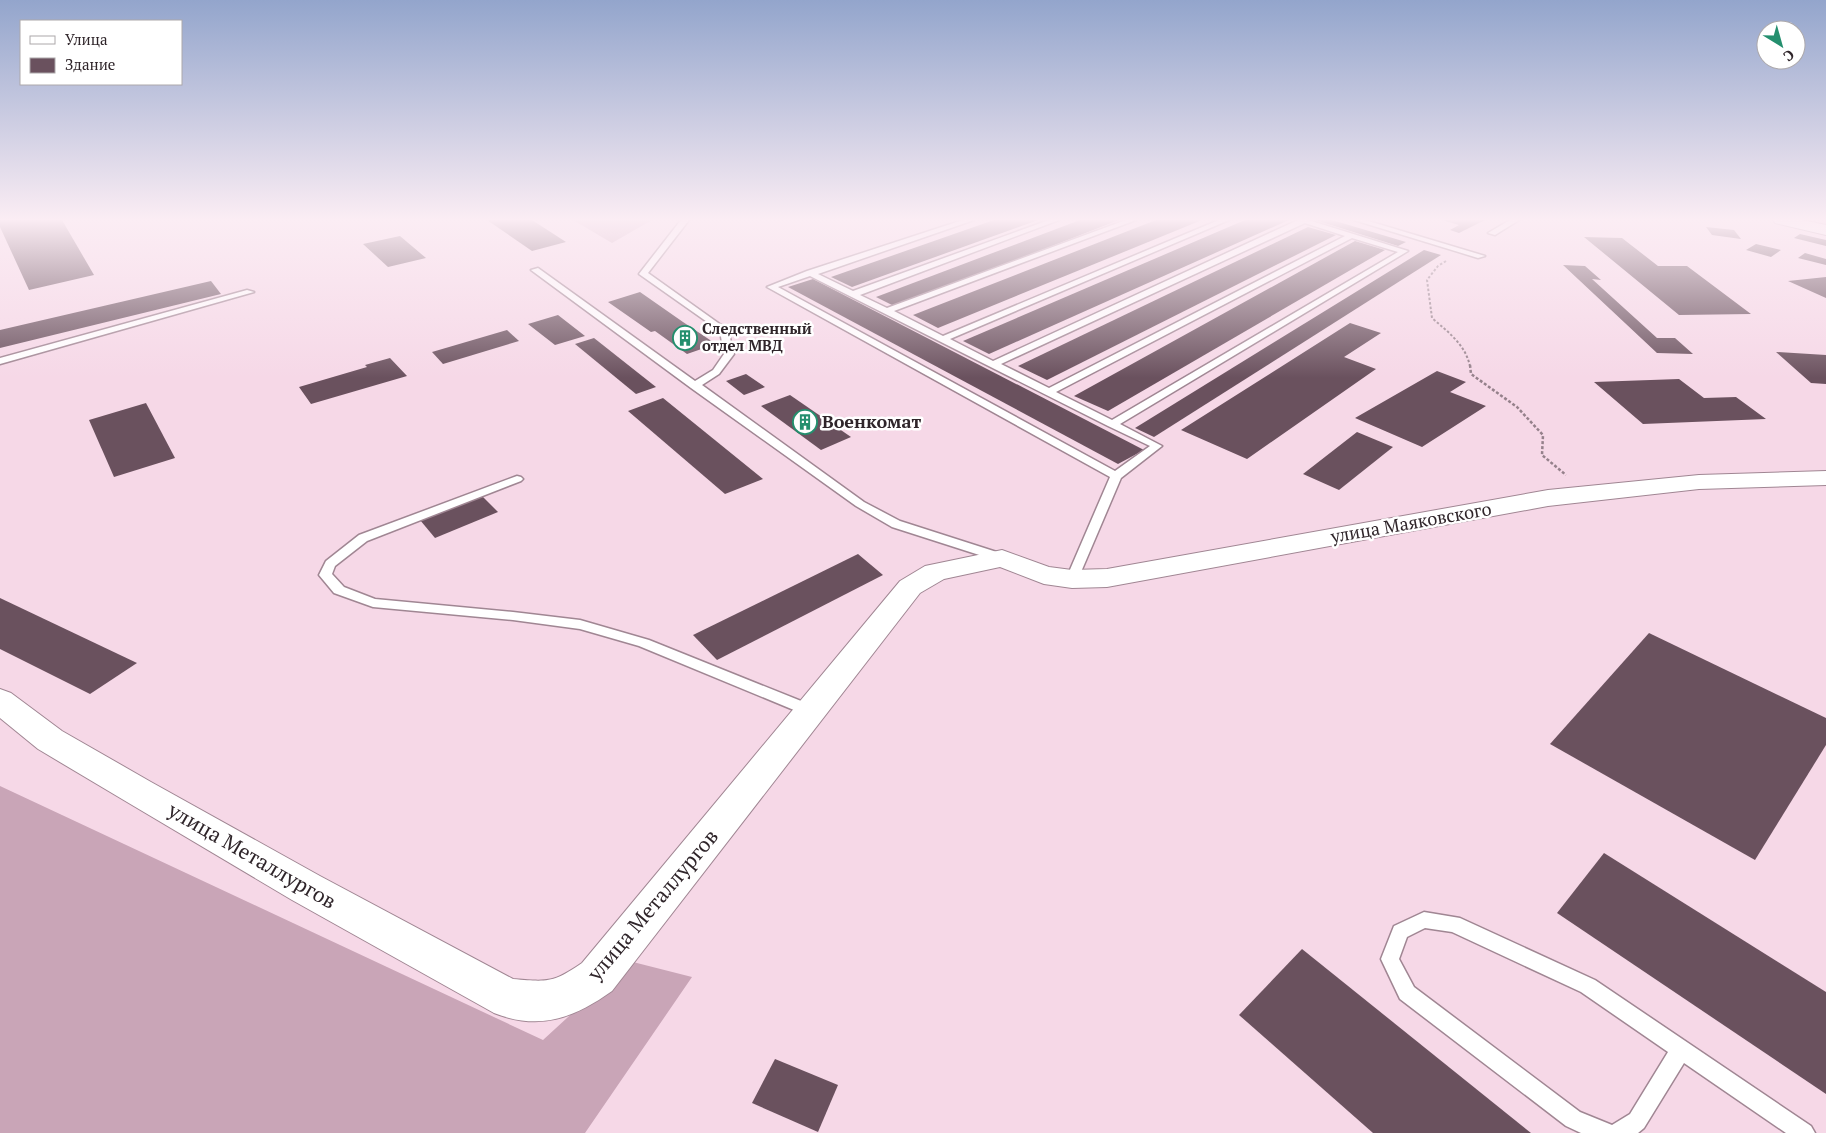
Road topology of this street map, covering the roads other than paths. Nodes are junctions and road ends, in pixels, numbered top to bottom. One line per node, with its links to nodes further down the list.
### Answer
1 (539, 273): 16 (lane)
2 (644, 273): 16 (lane)
3 (810, 273): 11 (lane); 19 (lane)
4 (911, 273): 11 (lane)
5 (990, 273): 12 (lane)
6 (1100, 273): 13 (lane)
7 (1190, 273): 15 (lane)
8 (1281, 273): 17 (lane)
9 (1367, 273): 18 (lane)
10 (250, 292): 14 (lane)
11 (854, 294): 12 (lane)
12 (888, 311): 13 (lane)
13 (943, 339): 15 (lane)
14 (0, 360)
15 (994, 364): 17 (lane)
16 (694, 386): 22 (lane)
17 (1050, 392): 18 (lane)
18 (1112, 424): 19 (lane)
19 (1116, 476): 23 (lane)
20 (1826, 478): 23 (street, улица Маяковского)
21 (516, 479): 25 (lane)
22 (1002, 558): 23 (street, улица Маяковского); 25 (street, улица Металлургов)
23 (1072, 579)
24 (0, 700): 25 (street, улица Металлургов)
25 (811, 711)
26 (1681, 1049): 27 (lane); 28 (lane); 29 (lane)
27 (1606, 1133)
28 (1619, 1133)
29 (1804, 1133)

